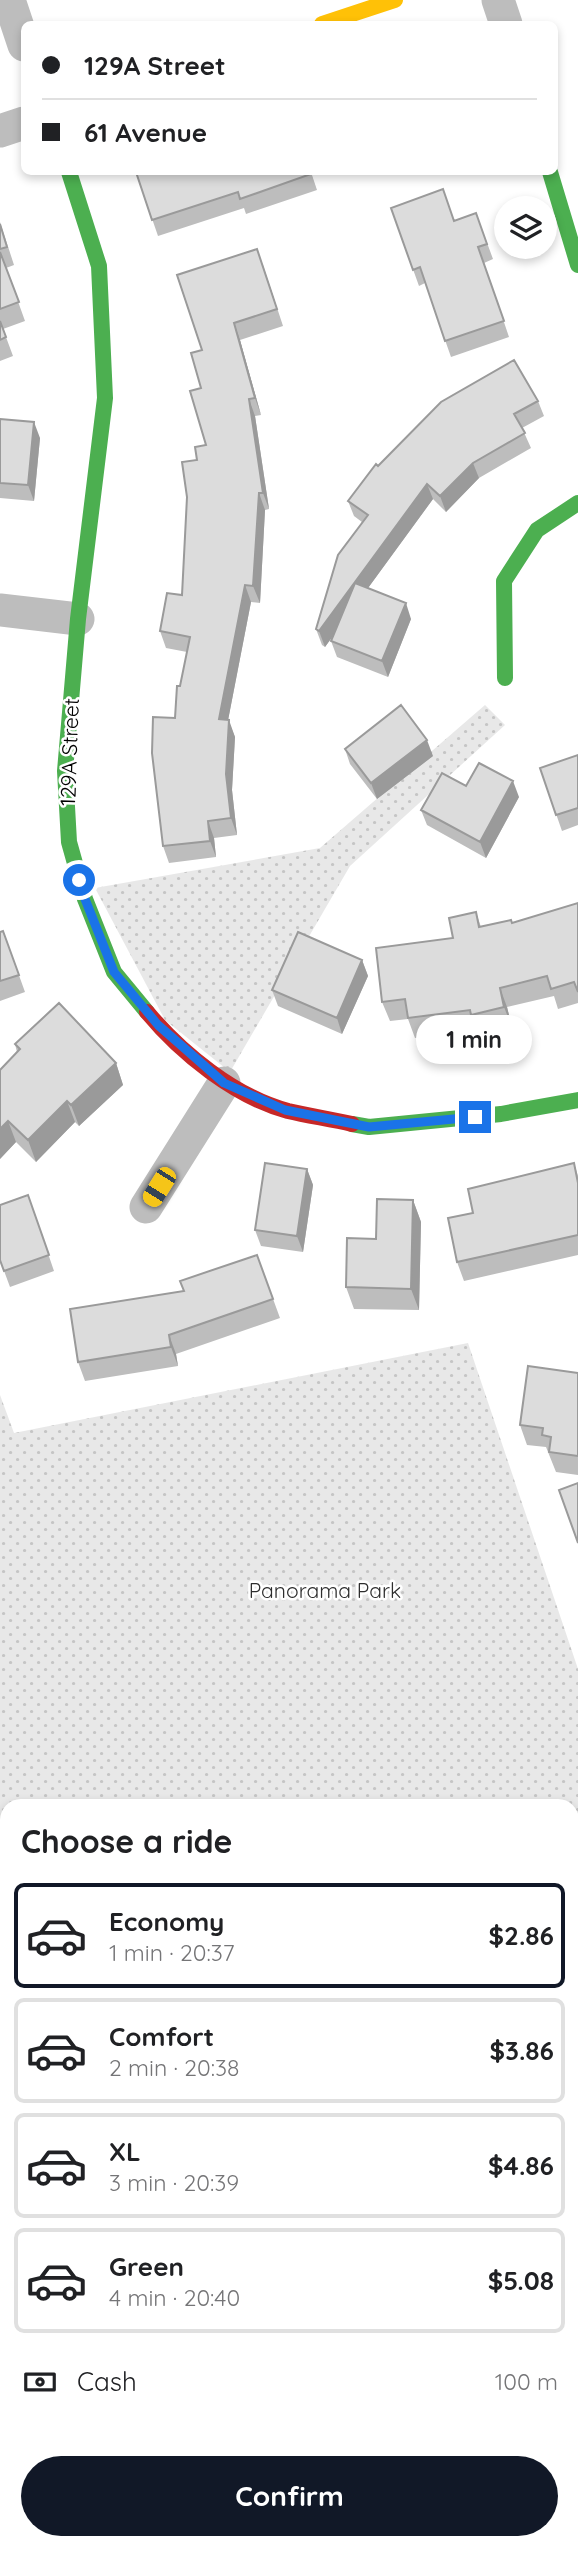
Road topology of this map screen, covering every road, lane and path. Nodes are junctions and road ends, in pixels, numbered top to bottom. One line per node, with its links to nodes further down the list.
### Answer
1 (9, 0): 6 (street)
2 (395, 0): 4 (street)
3 (498, 0): 5 (street)
4 (330, 21)
5 (505, 21)
6 (21, 36)
7 (21, 124): 8 (street)
8 (0, 131)
9 (70, 175): 14 (street, 129A Street)
10 (551, 175): 11 (street)
11 (578, 265)
12 (578, 503): 15 (street)
13 (0, 610): 14 (street)
14 (78, 619): 16 (street, 129A Street)
15 (505, 678)
16 (224, 1083): 17 (street, 129A Street); 18 (street)
17 (578, 1100)
18 (146, 1207)

